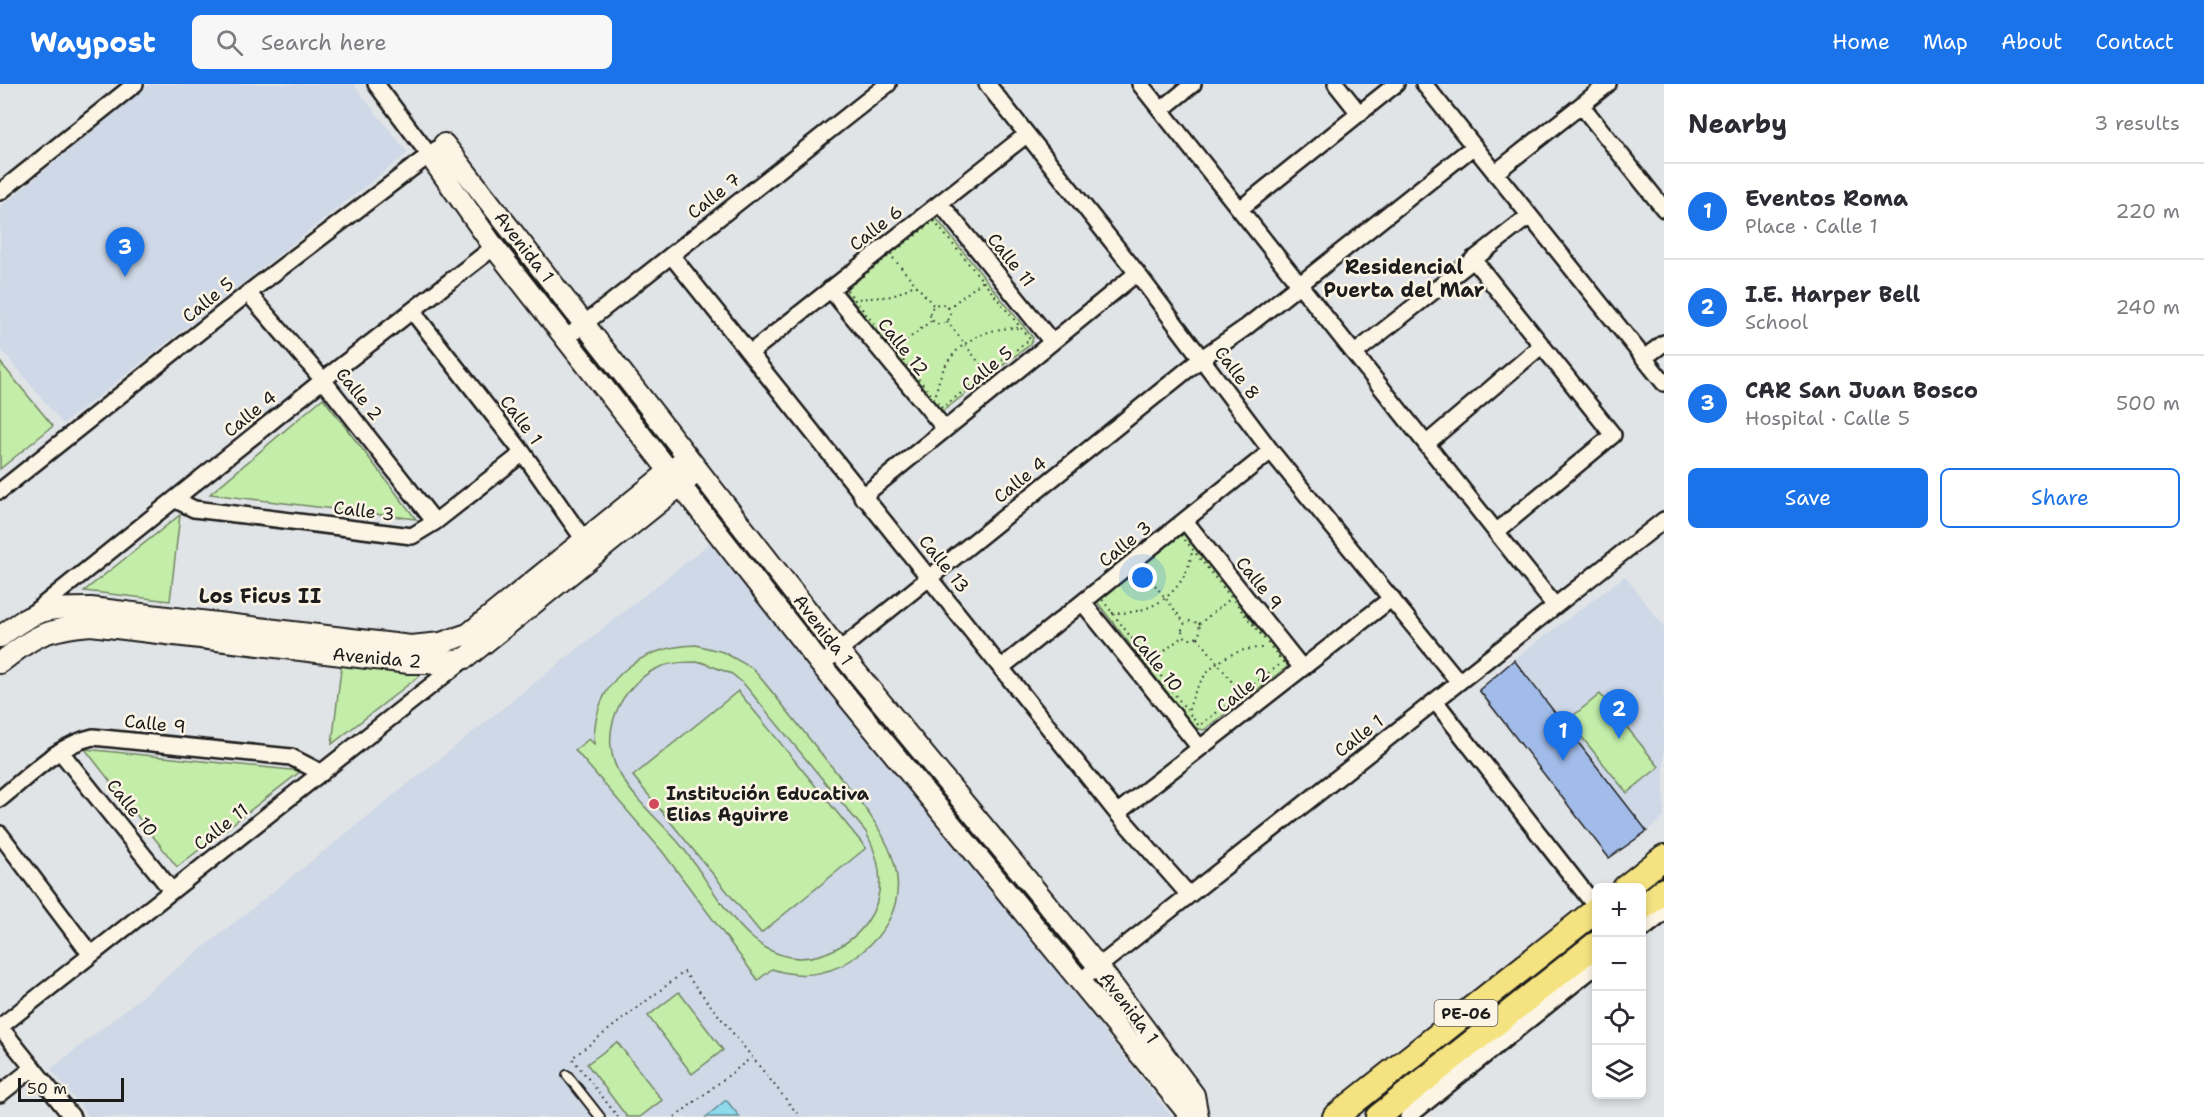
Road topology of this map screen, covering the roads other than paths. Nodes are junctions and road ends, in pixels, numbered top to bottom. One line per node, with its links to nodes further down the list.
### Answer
1 (135, 84): 18 (street)
2 (376, 84): 16 (street)
3 (888, 84): 24 (street, Calle 7)
4 (987, 84): 14 (street, Calle 8)
5 (1140, 84): 12 (street)
6 (1193, 84): 12 (street)
7 (1336, 84): 13 (street)
8 (1396, 84): 13 (street)
9 (1608, 84): 11 (street)
10 (1428, 85): 15 (street)
11 (1581, 105): 17 (street); 21 (street)
12 (1161, 110): 20 (street)
13 (1359, 113): 20 (street)
14 (1026, 135): 19 (street, Calle 6); 26 (street, Calle 8)
15 (1473, 146): 17 (street); 27 (street, Calle 4)
16 (437, 150): 23 (street, Avenida 1); 29 (street, Calle 5); 31 (street, Avenida 1)
17 (1495, 172): 22 (street)
18 (0, 192)
19 (940, 203): 28 (street, Calle 6); 33 (street, Calle 11)
20 (1240, 209): 27 (street)
21 (1664, 209)
22 (1528, 216): 25 (street); 39 (street)
23 (494, 247): 30 (street, Calle 4); 32 (street, Avenida 1)
24 (671, 255): 31 (street, Calle 7); 36 (street, Calle 13)
25 (1473, 259): 35 (street); 37 (street)
26 (1137, 273): 33 (street, Calle 5); 38 (street, Calle 8)
27 (1299, 284): 37 (street); 38 (street, Calle 4)
28 (830, 289): 36 (street, Calle 6); 42 (street, Calle 12)
29 (248, 293): 40 (street, Calle 2); 48 (street, Calle 5)
30 (413, 312): 40 (street, Calle 4); 45 (street, Calle 1)
31 (585, 325): 32 (street, Calle 7); 46 (street, Avenida 1)
32 (565, 339): 47 (street, Avenida 1)
33 (1052, 342): 42 (street, Calle 5)
34 (1664, 343): 39 (street)
35 (1541, 346): 43 (street); 54 (street)
36 (750, 352): 49 (street, Calle 13)
37 (1355, 353): 43 (street)
38 (1202, 358): 44 (street, Calle 8); 56 (street, Calle 4)
39 (1644, 358): 41 (street)
40 (323, 380): 50 (street, Calle 4); 53 (street, Calle 2)
41 (1664, 383)
42 (945, 429): 49 (street, Calle 5)
43 (1426, 444): 54 (street)
44 (1271, 451): 52 (street, Calle 3); 57 (street, Calle 8)
45 (523, 453): 53 (street, Calle 3); 55 (street, Calle 1)
46 (693, 464): 47 (street, Avenida 2); 63 (street, Avenida 1)
47 (674, 478): 55 (street, Avenida 2); 66 (street, Avenida 1)
48 (0, 491)
49 (862, 497): 56 (street, Calle 13)
50 (176, 500): 53 (street, Calle 3); 60 (street, Calle 4)
51 (1664, 520): 59 (street, Calle 1)
52 (1185, 521): 58 (street, Calle 3); 68 (street, Calle 9)
53 (435, 522)
54 (1496, 532): 59 (street)
55 (589, 547): 60 (street, Avenida 2); 64 (street, Avenida 2)
56 (931, 578): 63 (street, Calle 4); 67 (street, Calle 13)
57 (1392, 598): 68 (street, Calle 2); 69 (street, Calle 8)
58 (1083, 603): 67 (street, Calle 3); 71 (street, Calle 10)
59 (1555, 606): 69 (street, Calle 1)
60 (33, 613): 61 (street, Avenida 2)
61 (2, 630): 62 (street)
62 (21, 646): 64 (street, Avenida 2); 65 (street, Avenida 2)
63 (839, 651): 66 (street, Calle 4); 89 (street, Avenida 1)
64 (466, 658): 73 (street, Calle 11)
65 (0, 663)
66 (821, 665): 91 (street, Avenida 1)
67 (1002, 667): 75 (street, Calle 13)
68 (1302, 668): 71 (street, Calle 2)
69 (1459, 682): 70 (street, Calle 1)
70 (1435, 701): 81 (street, Calle 1); 82 (street)
71 (1200, 748): 75 (street, Calle 2)
72 (60, 750): 73 (street, Calle 9); 74 (street, Calle 9); 79 (street, Calle 10)
73 (322, 773): 79 (street, Calle 11)
74 (0, 799)
75 (1117, 813): 81 (street, Calle 13)
76 (0, 834): 88 (street)
77 (1664, 857): 78 (main road)
78 (1631, 883)
79 (172, 891): 88 (street, Calle 11)
80 (1664, 891): 83 (main road)
81 (1189, 895): 89 (street, Calle 1)
82 (1592, 903)
83 (1646, 904)
84 (1592, 911): 96 (main road, PE-06)
85 (1664, 913): 86 (street)
86 (1646, 926)
87 (1592, 947): 101 (main road, PE-06)
88 (91, 955): 92 (street, Calle 11)
89 (1098, 966): 91 (street, Calle 1); 100 (street, Avenida 1)
90 (1592, 969): 102 (street)
91 (1078, 982): 99 (street, Avenida 1)
92 (0, 1027): 93 (street)
93 (33, 1068): 95 (street); 97 (street)
94 (567, 1075): 98 (lane)
95 (0, 1094)
96 (1343, 1116)
97 (72, 1117)
98 (600, 1117)
99 (1191, 1117)
100 (1198, 1117)
101 (1378, 1117)
102 (1408, 1117)

